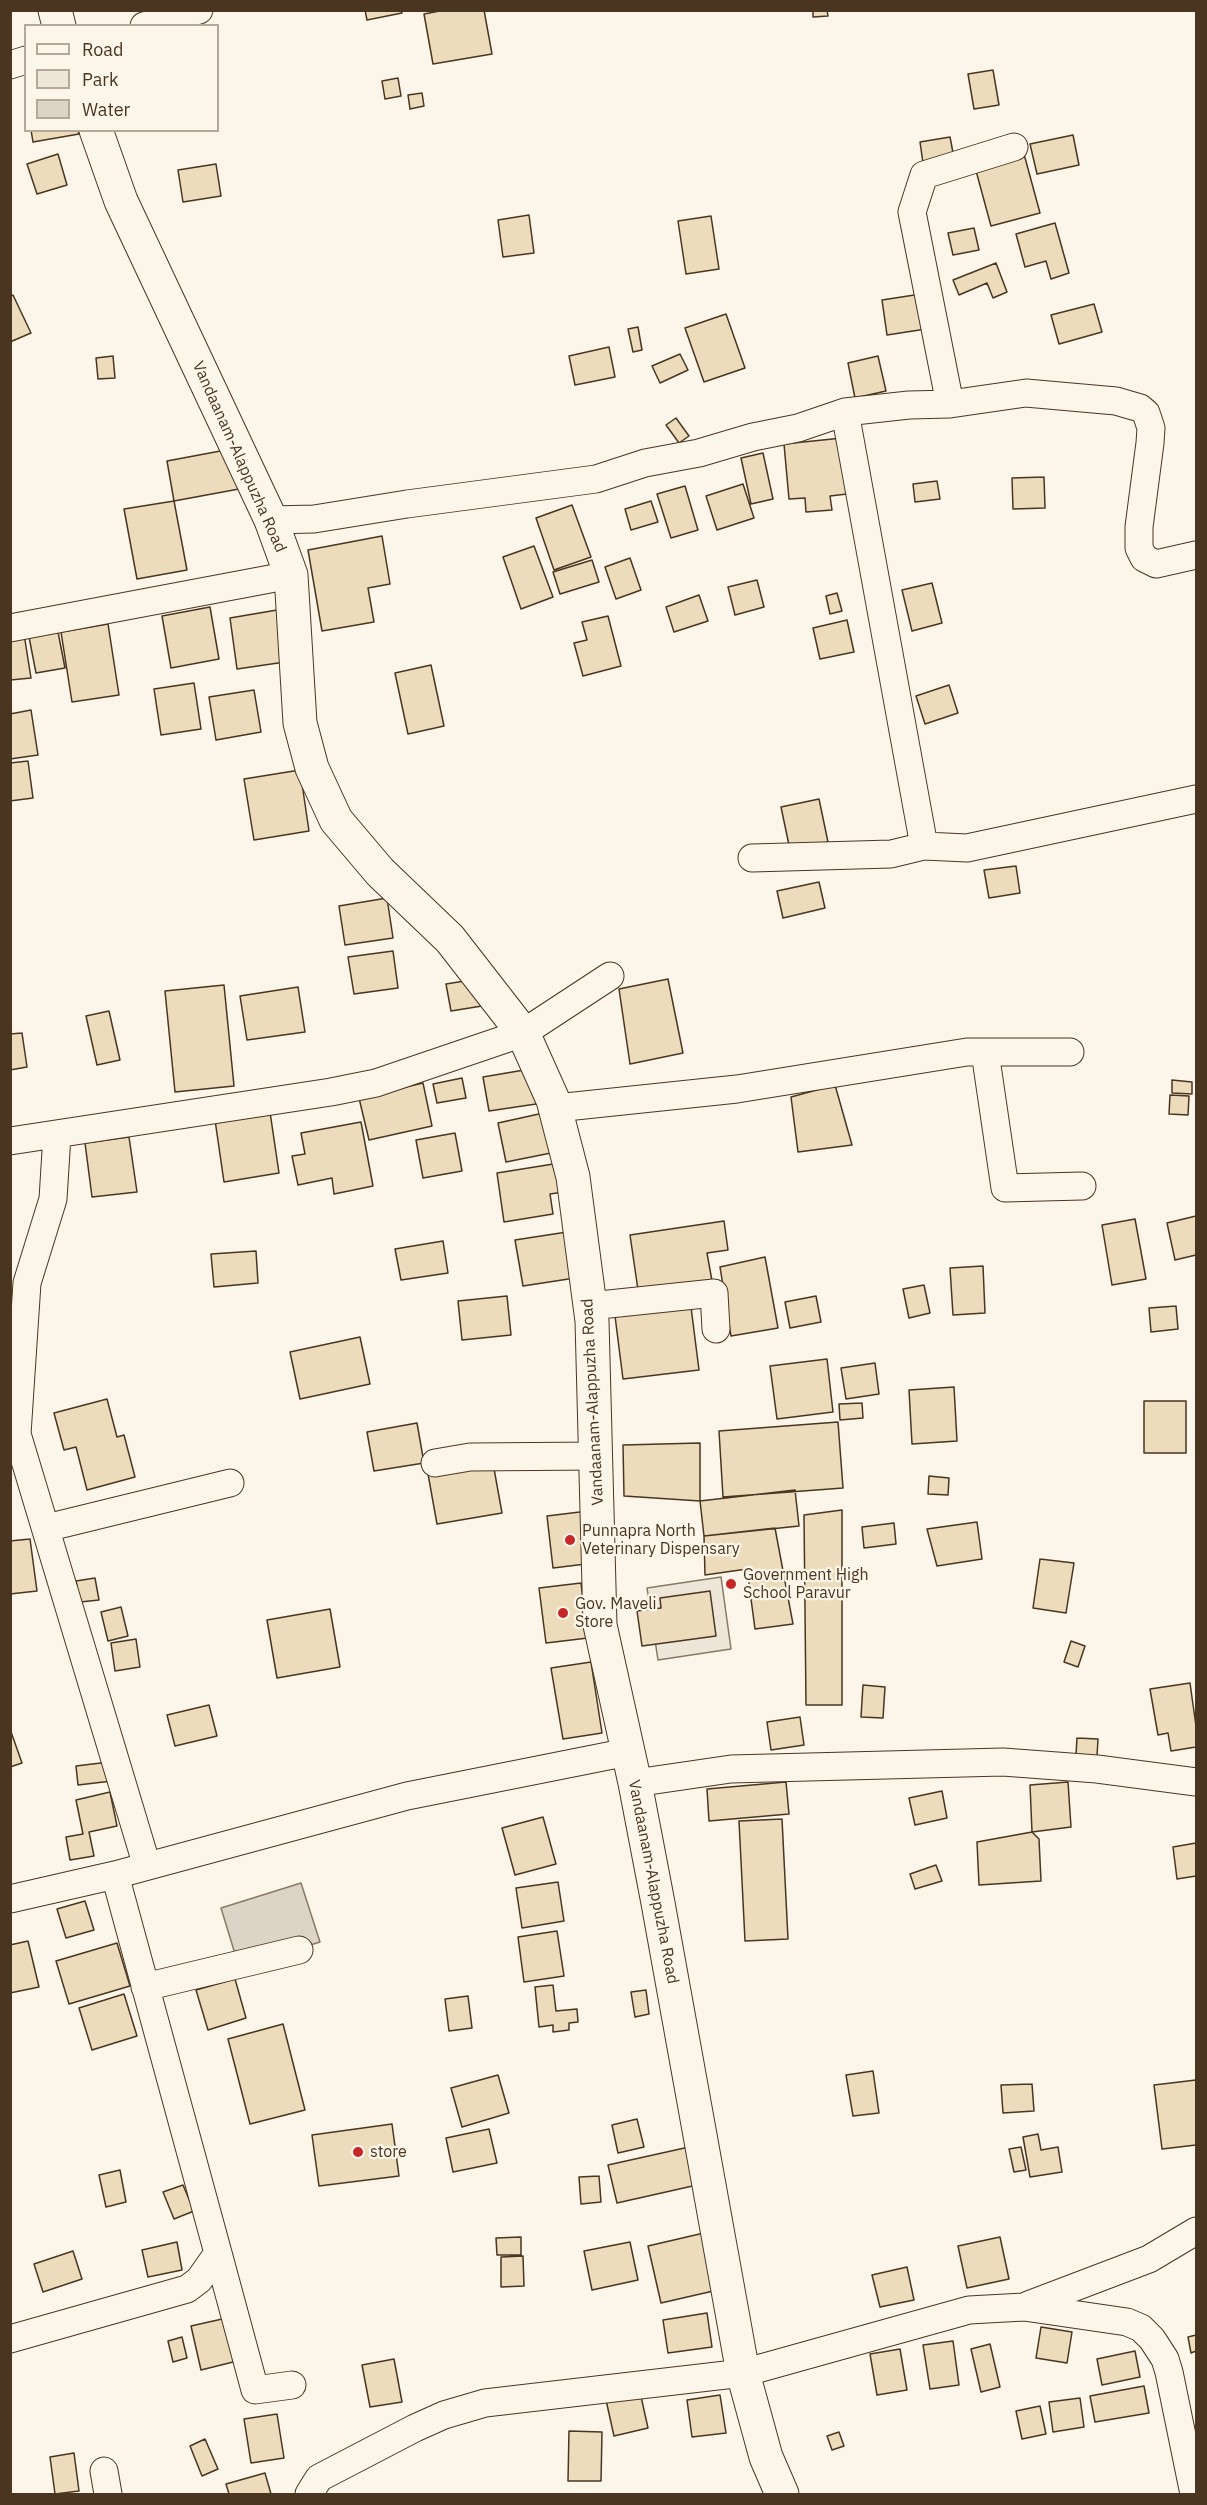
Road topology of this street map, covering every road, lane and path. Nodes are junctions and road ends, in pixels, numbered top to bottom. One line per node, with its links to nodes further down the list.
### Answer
1 (199, 10): 2 (street)
2 (151, 24)
3 (97, 132): 7 (main road, Vandaanam-Alappuzha Road)
4 (1014, 147): 5 (street)
5 (950, 404): 6 (street); 8 (street)
6 (845, 412): 7 (street); 12 (street)
7 (271, 520): 9 (main road, Vandaanam-Alappuzha Road)
8 (1197, 555)
9 (291, 575): 10 (street); 15 (main road, Vandaanam-Alappuzha Road)
10 (10, 628)
11 (1197, 799): 12 (street)
12 (924, 846): 13 (street)
13 (752, 858)
14 (610, 976): 15 (street)
15 (524, 1034): 18 (main road, Vandaanam-Alappuzha Road); 19 (street)
16 (985, 1052): 17 (street); 18 (street); 21 (street)
17 (1070, 1052)
18 (556, 1108): 22 (main road, Vandaanam-Alappuzha Road)
19 (57, 1135): 20 (street); 24 (street)
20 (10, 1141)
21 (1082, 1186)
22 (590, 1306): 23 (street); 25 (main road, Vandaanam-Alappuzha Road)
23 (716, 1329)
24 (14, 1434): 28 (street)
25 (597, 1456): 26 (street); 29 (main road, Vandaanam-Alappuzha Road)
26 (435, 1463)
27 (230, 1483): 28 (street)
28 (46, 1528): 31 (street)
29 (632, 1768): 30 (street); 31 (street); 40 (main road, Vandaanam-Alappuzha Road)
30 (1197, 1782)
31 (147, 1866): 32 (street)
32 (115, 1875): 33 (street); 35 (street)
33 (10, 1899)
34 (299, 1950): 35 (street)
35 (145, 1987): 37 (street)
36 (1197, 2231): 38 (street)
37 (218, 2253): 39 (street); 41 (street)
38 (1024, 2307): 40 (street); 44 (street)
39 (10, 2339)
40 (743, 2373): 42 (street); 43 (main road, Vandaanam-Alappuzha Road)
41 (292, 2385)
42 (309, 2494)
43 (782, 2494)
44 (1194, 2494)

